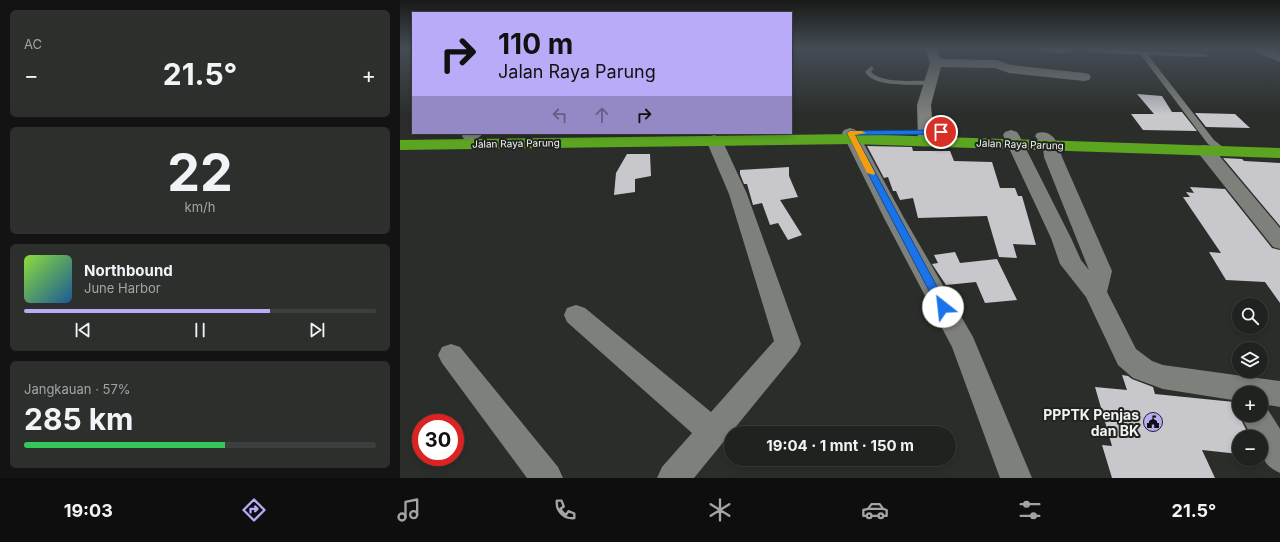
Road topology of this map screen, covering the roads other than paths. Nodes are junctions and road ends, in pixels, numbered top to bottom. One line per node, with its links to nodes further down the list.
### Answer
1 (869, 70): 6 (lane)
2 (933, 70): 6 (street)
3 (1012, 70): 5 (street)
4 (1156, 70): 18 (lane)
5 (1084, 77)
6 (929, 83): 11 (street)
7 (792, 132): 10 (highway, Jalan Raya Parung)
8 (472, 134): 9 (highway, Jalan Raya Parung); 12 (highway, Jalan Raya Parung)
9 (590, 136): 13 (highway, Jalan Raya Parung); 17 (highway, Jalan Raya Parung)
10 (851, 136): 11 (highway, Jalan Raya Parung); 13 (highway, Jalan Raya Parung); 35 (street)
11 (926, 136): 14 (highway, Jalan Raya Parung)
12 (400, 137)
13 (714, 140): 31 (street)
14 (1013, 140): 15 (highway, Jalan Raya Parung); 21 (street)
15 (1047, 141): 18 (highway, Jalan Raya Parung); 22 (street)
16 (1280, 144): 18 (highway, Jalan Raya Parung)
17 (400, 145)
18 (1212, 147): 19 (highway, Jalan Raya Parung); 20 (street)
19 (1280, 153)
20 (1272, 222): 23 (street)
21 (1061, 238): 22 (street); 24 (street)
22 (1090, 242): 24 (street)
23 (1280, 242)
24 (1095, 292): 27 (street)
25 (576, 315): 31 (street)
26 (450, 355): 33 (street)
27 (1232, 389)
28 (1268, 393): 29 (street)
29 (1280, 394)
30 (1260, 422): 32 (street)
31 (712, 432): 34 (street)
32 (1280, 457)
33 (547, 478)
34 (673, 478)
35 (1016, 478)

